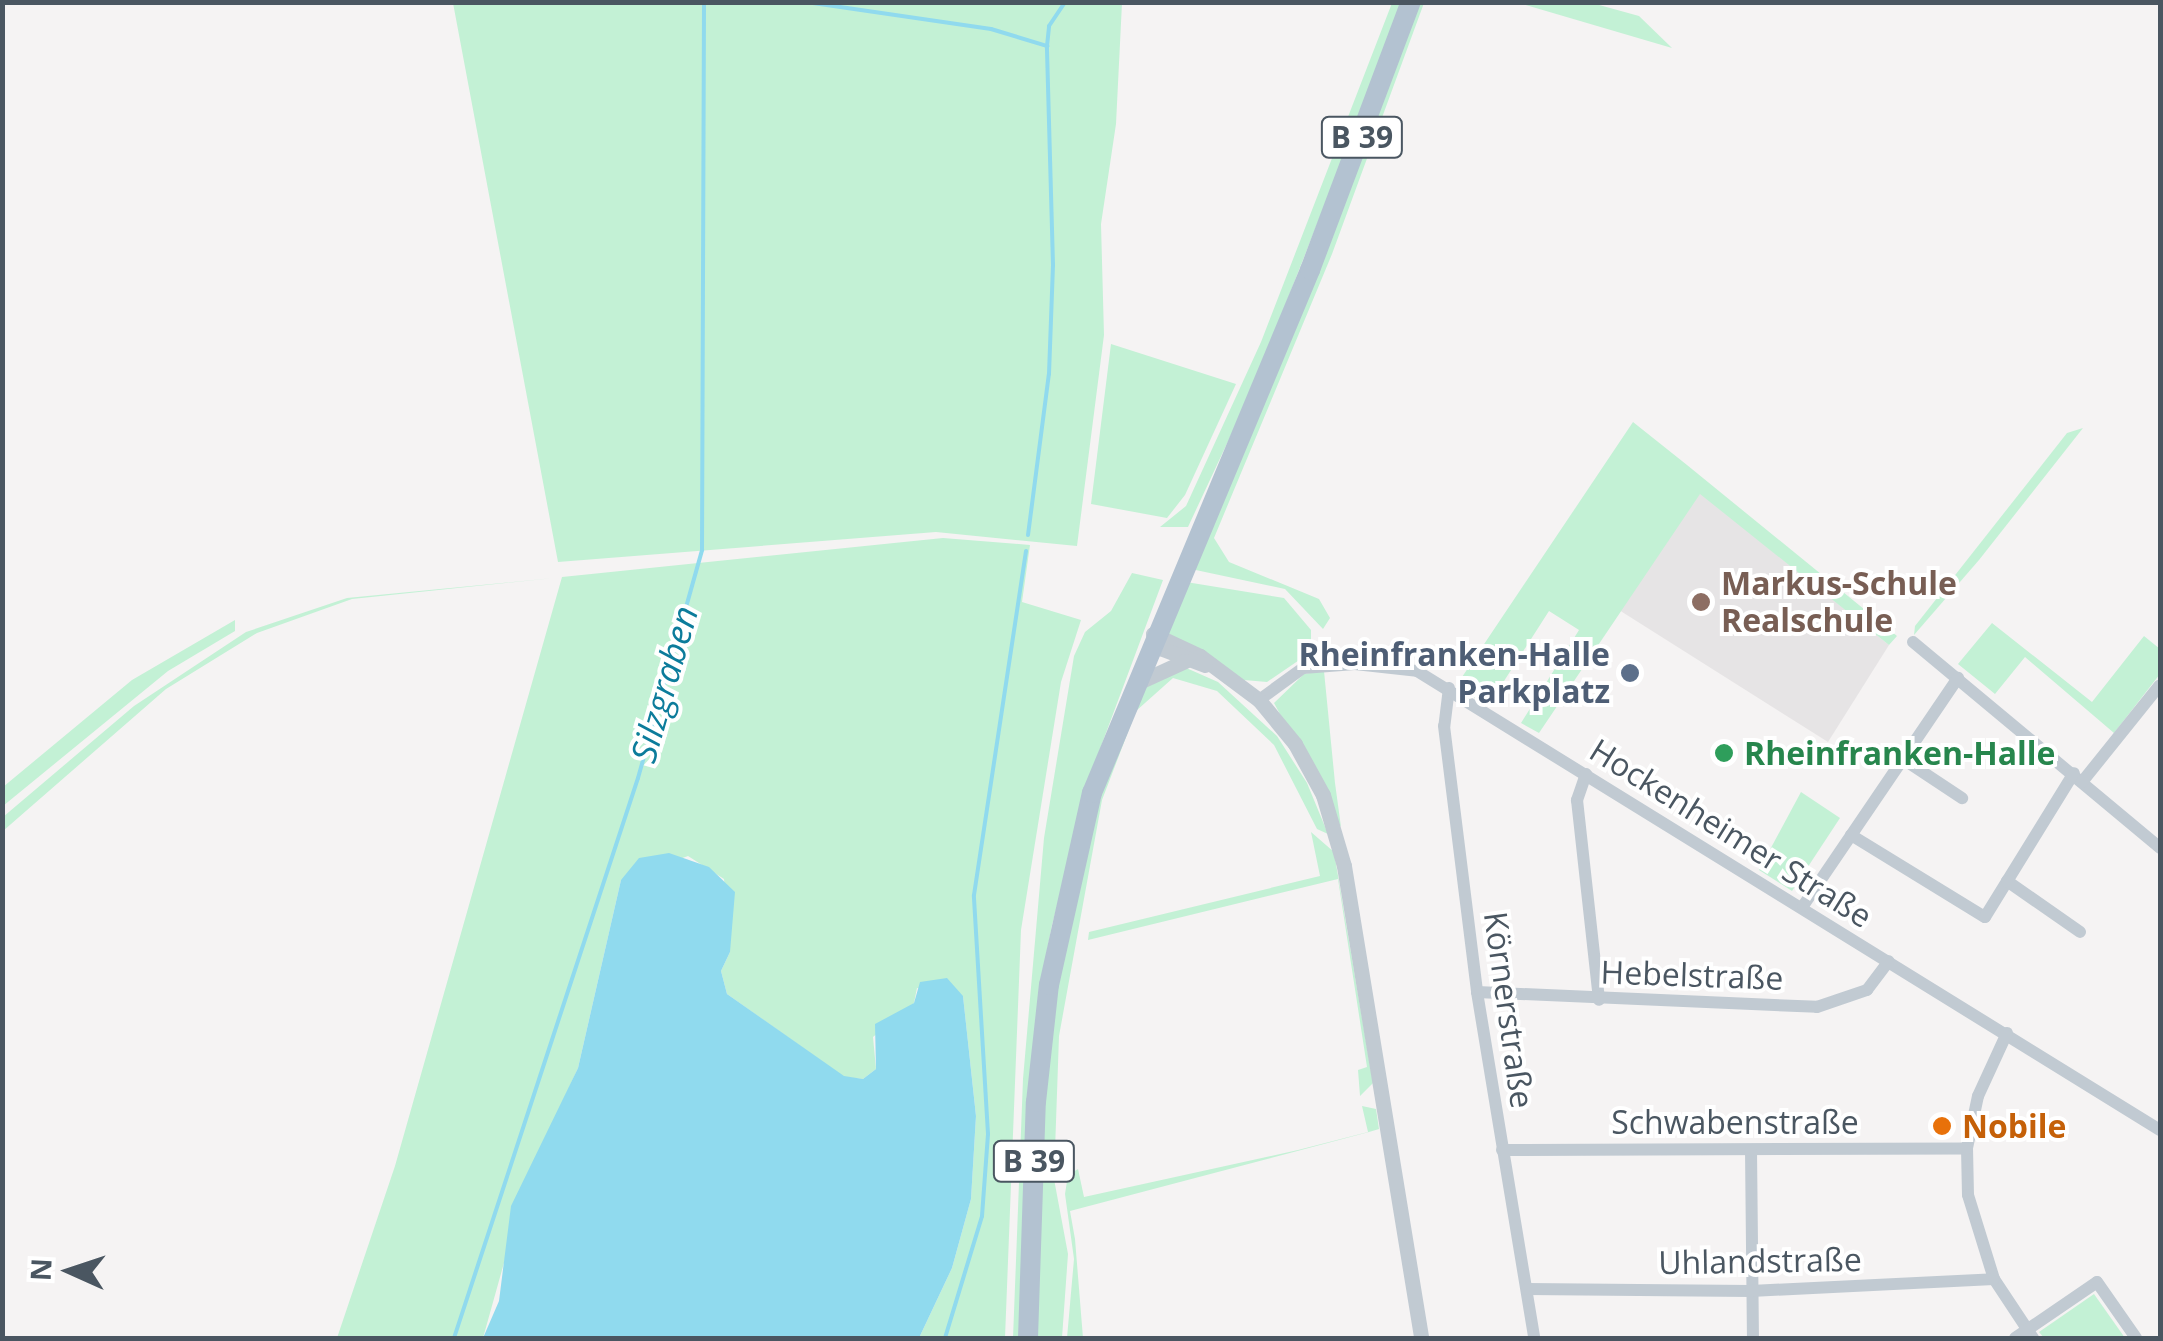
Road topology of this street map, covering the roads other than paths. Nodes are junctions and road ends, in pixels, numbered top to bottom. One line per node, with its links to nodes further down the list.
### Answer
1 (1411, 2): 2 (main road, B 39)
2 (1153, 634): 4 (street); 5 (street); 7 (main road, B 39)
3 (1914, 642): 6 (street)
4 (1185, 661): 5 (street); 7 (street)
5 (1205, 664): 10 (street)
6 (1958, 678): 11 (street); 13 (street)
7 (1133, 685): 32 (main road, B 39)
8 (2160, 686): 13 (street)
9 (1449, 688): 10 (street, Hockenheimer Straße); 12 (street, Hockenheimer Straße); 21 (street, Körnerstraße)
10 (1259, 700): 33 (street)
11 (1903, 758): 14 (street); 15 (street)
12 (1586, 774): 18 (street, Hockenheimer Straße); 22 (street)
13 (2078, 777): 16 (street); 17 (street)
14 (1962, 798)
15 (1851, 835): 17 (street); 18 (street)
16 (2160, 848)
17 (2006, 882): 19 (street)
18 (1803, 906): 20 (street, Hockenheimer Straße)
19 (2080, 932)
20 (1889, 961): 22 (street, Hebelstraße); 23 (street, Hockenheimer Straße)
21 (1477, 992): 22 (street, Hebelstraße); 26 (street, Körnerstraße)
22 (1599, 1000)
23 (2007, 1033): 24 (street, Hockenheimer Straße); 25 (street)
24 (2160, 1130)
25 (1968, 1148): 27 (street, Schwabenstraße); 28 (street)
26 (1502, 1150): 27 (street, Schwabenstraße); 29 (street, Körnerstraße)
27 (1750, 1150): 30 (street)
28 (1994, 1279): 30 (street, Uhlandstraße); 31 (street)
29 (1527, 1289): 30 (street, Uhlandstraße); 34 (street, Körnerstraße)
30 (1751, 1290): 35 (street)
31 (2030, 1334): 36 (street); 37 (street)
32 (1028, 1338)
33 (1421, 1338)
34 (1534, 1338)
35 (1752, 1338)
36 (2014, 1338)
37 (2136, 1338)

